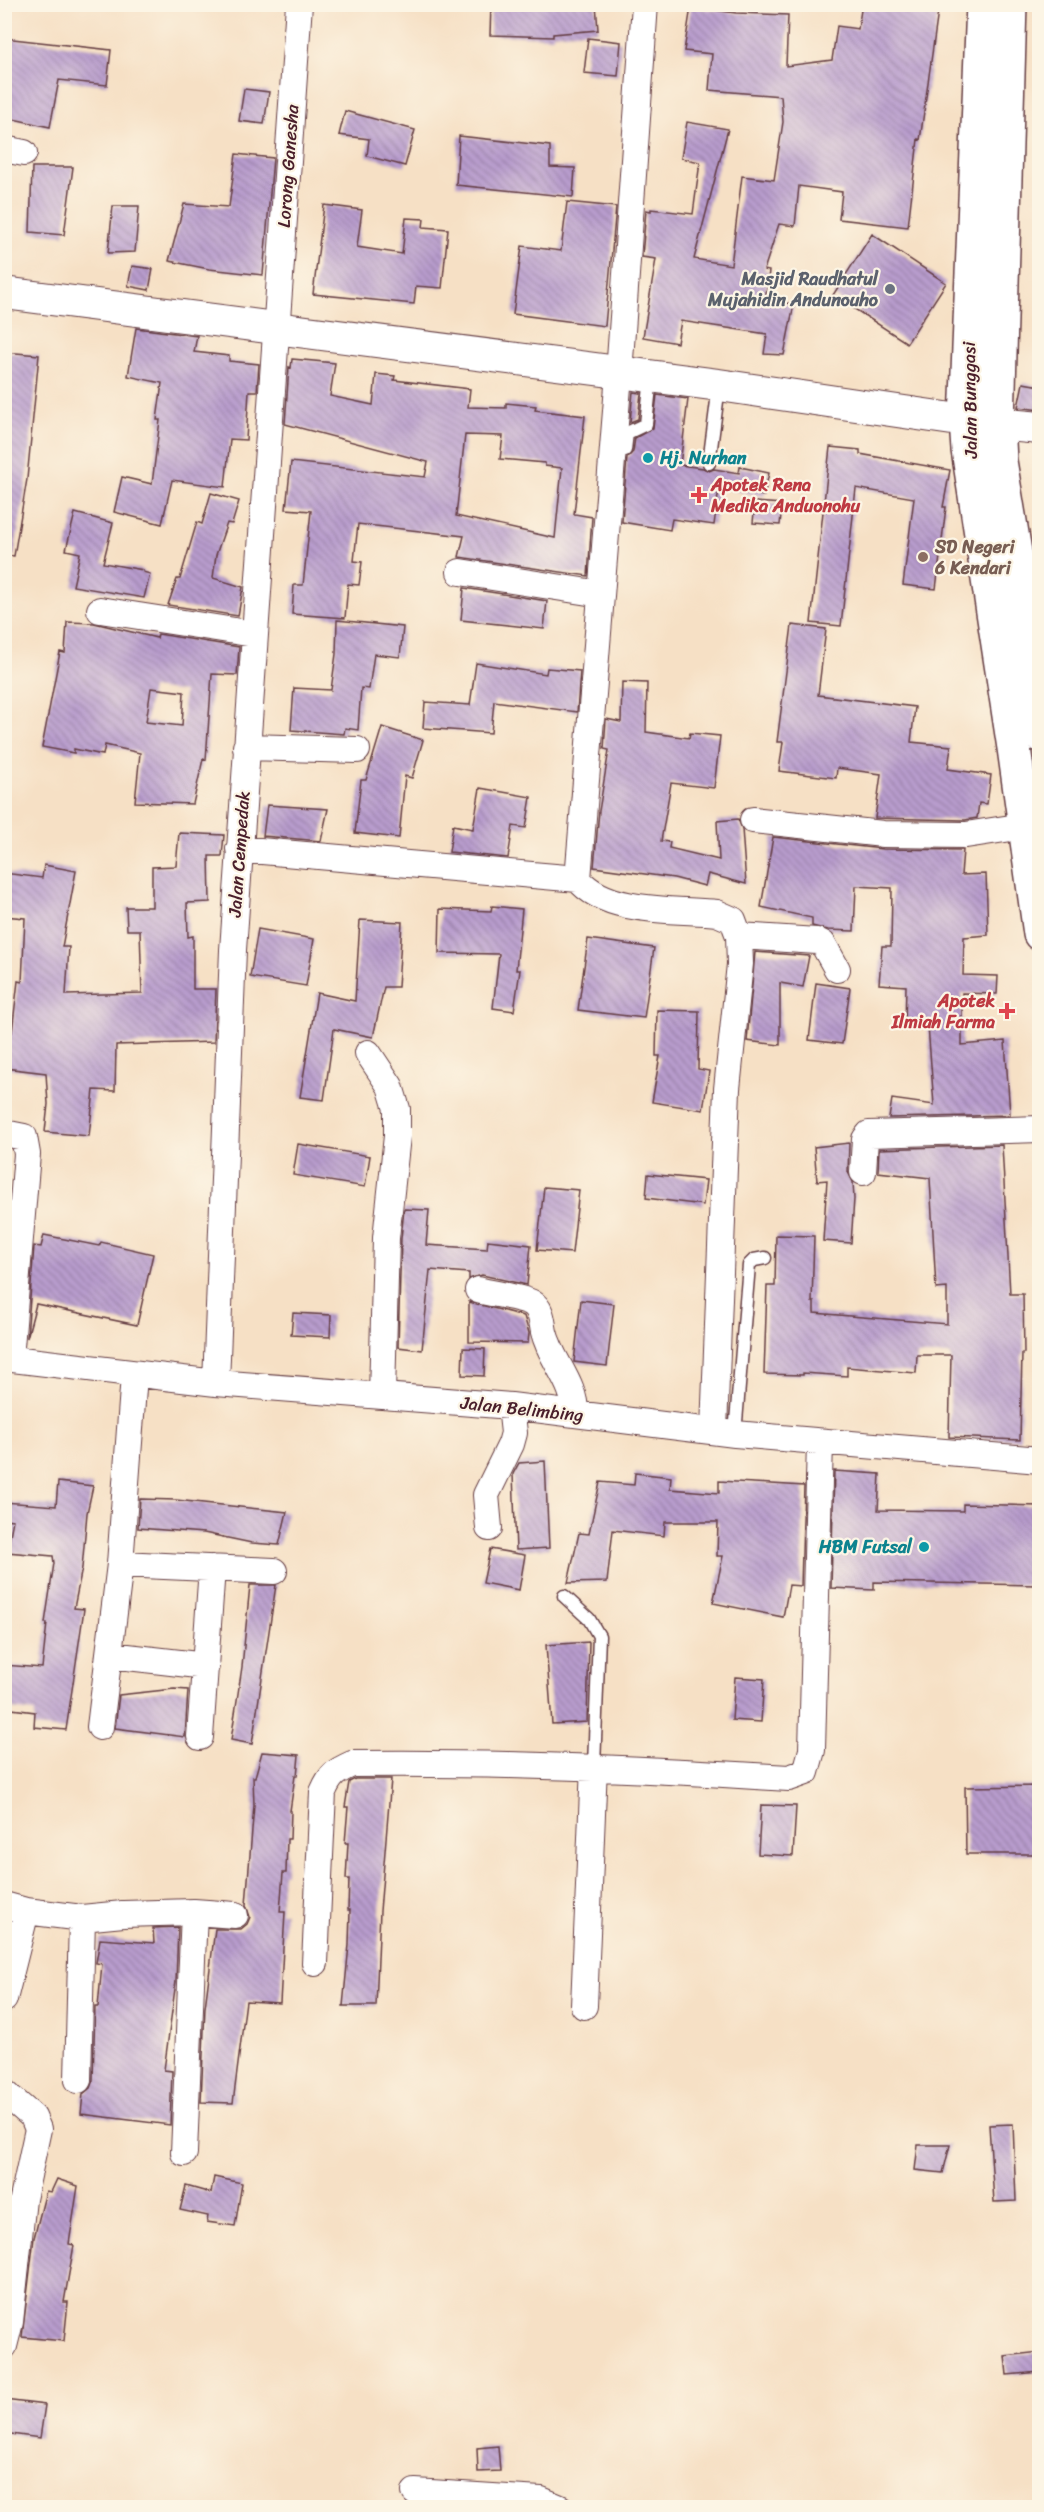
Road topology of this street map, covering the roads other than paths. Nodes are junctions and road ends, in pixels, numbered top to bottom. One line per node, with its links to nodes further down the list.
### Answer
1 (299, 4): 6 (street, Lorong Ganesha)
2 (645, 4): 7 (street)
3 (983, 4): 10 (highway, Jalan Bunggasi)
4 (1010, 4): 10 (highway, Jalan Bunggasi)
5 (4, 293): 6 (street)
6 (276, 327): 7 (street); 17 (street, Jalan Cempedak)
7 (619, 374): 8 (street); 15 (street)
8 (652, 376): 9 (street); 13 (lane)
9 (719, 385): 10 (street); 12 (lane)
10 (982, 422): 11 (street); 18 (highway, Jalan Bunggasi); 22 (highway, Jalan Bunggasi)
11 (1040, 428)
12 (709, 463)
13 (622, 475)
14 (460, 572): 15 (street)
15 (601, 594): 24 (street)
16 (100, 610): 17 (street)
17 (254, 634): 19 (street, Jalan Cempedak)
18 (1040, 735)
19 (246, 747): 20 (street); 23 (street, Jalan Cempedak)
20 (357, 750)
21 (753, 820): 22 (street)
22 (1024, 826): 25 (highway, Jalan Bunggasi)
23 (239, 849): 24 (street); 36 (street, Jalan Cempedak)
24 (578, 879): 26 (street)
25 (1039, 918)
26 (739, 936): 27 (street); 40 (street)
27 (837, 969)
28 (369, 1053): 37 (street)
29 (1040, 1130): 31 (street)
30 (4, 1133): 34 (street)
31 (863, 1172)
32 (765, 1258): 40 (lane)
33 (478, 1290): 39 (street)
34 (7, 1359): 35 (street, Jalan Belimbing)
35 (134, 1375): 36 (street, Jalan Belimbing); 44 (street)
36 (216, 1383): 37 (street, Jalan Belimbing)
37 (382, 1396): 38 (street, Jalan Belimbing)
38 (511, 1407): 39 (street, Jalan Belimbing); 43 (street)
39 (575, 1414): 40 (street, Jalan Belimbing)
40 (725, 1432): 41 (street, Jalan Belimbing)
41 (820, 1442): 42 (street, Jalan Belimbing); 52 (street)
42 (1040, 1460)
43 (489, 1528)
44 (120, 1564): 45 (street); 48 (street)
45 (212, 1568): 46 (street); 49 (street)
46 (274, 1571)
47 (564, 1596): 52 (lane)
48 (111, 1655): 49 (street); 50 (street)
49 (206, 1666): 51 (street)
50 (100, 1727)
51 (200, 1737)
52 (594, 1766): 57 (street); 59 (street)
53 (15, 1908): 56 (street); 58 (street)
54 (194, 1912): 55 (street); 56 (street); 62 (street)
55 (236, 1915)
56 (82, 1918): 60 (street)
57 (315, 1963)
58 (4, 1999)
59 (584, 2006)
60 (78, 2080)
61 (4, 2092): 63 (street)
62 (184, 2153)
63 (4, 2346)
64 (415, 2492): 65 (street)
65 (560, 2508)

